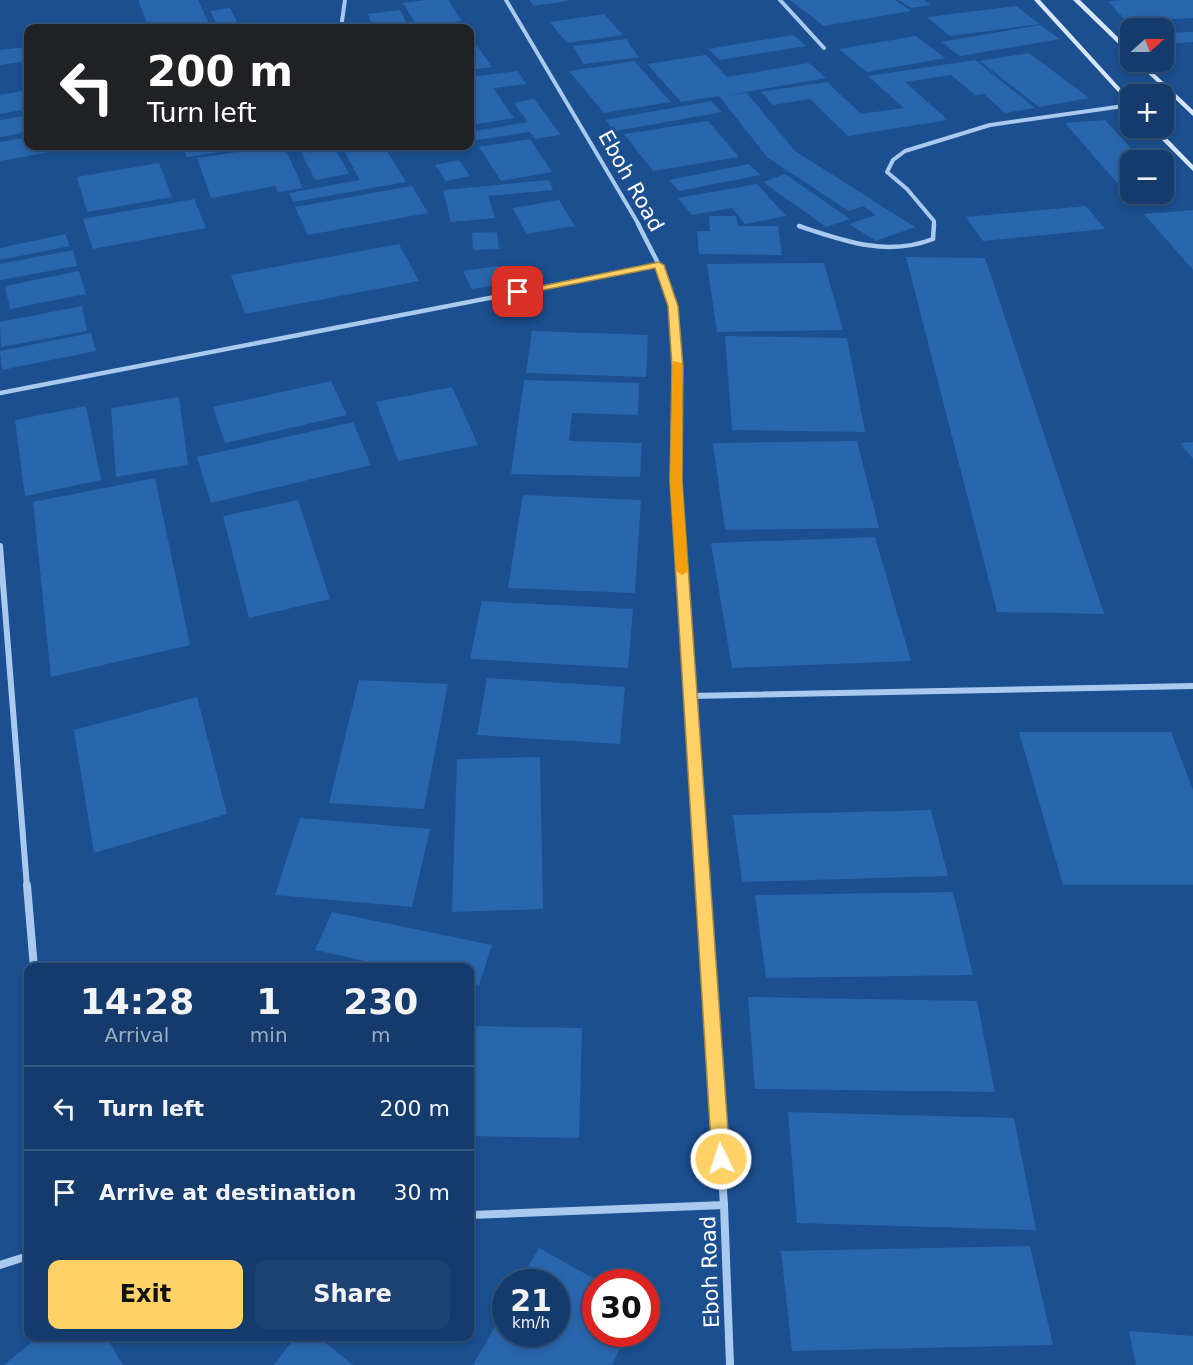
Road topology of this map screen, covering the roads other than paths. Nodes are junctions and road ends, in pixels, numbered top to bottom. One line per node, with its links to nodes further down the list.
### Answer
1 (345, 0): 6 (street)
2 (506, 0): 17 (street, Eboh Road)
3 (780, 0): 8 (street)
4 (1036, 0): 10 (main road)
5 (1076, 0): 7 (main road)
6 (342, 24)
7 (1120, 43)
8 (824, 48)
9 (1150, 72): 12 (main road)
10 (1120, 92)
11 (1120, 106): 16 (street)
12 (1189, 106): 13 (main road)
13 (1193, 114)
14 (1164, 138): 15 (main road)
15 (1193, 169)
16 (799, 226)
17 (659, 265): 18 (street); 21 (street, Eboh Road)
18 (0, 393)
19 (0, 546): 22 (street)
20 (1193, 686): 21 (street)
21 (691, 696): 23 (street, Eboh Road)
22 (34, 963)
23 (724, 1205): 24 (street); 27 (street, Eboh Road)
24 (474, 1215)
25 (24, 1257): 26 (street)
26 (0, 1265)
27 (730, 1365)

